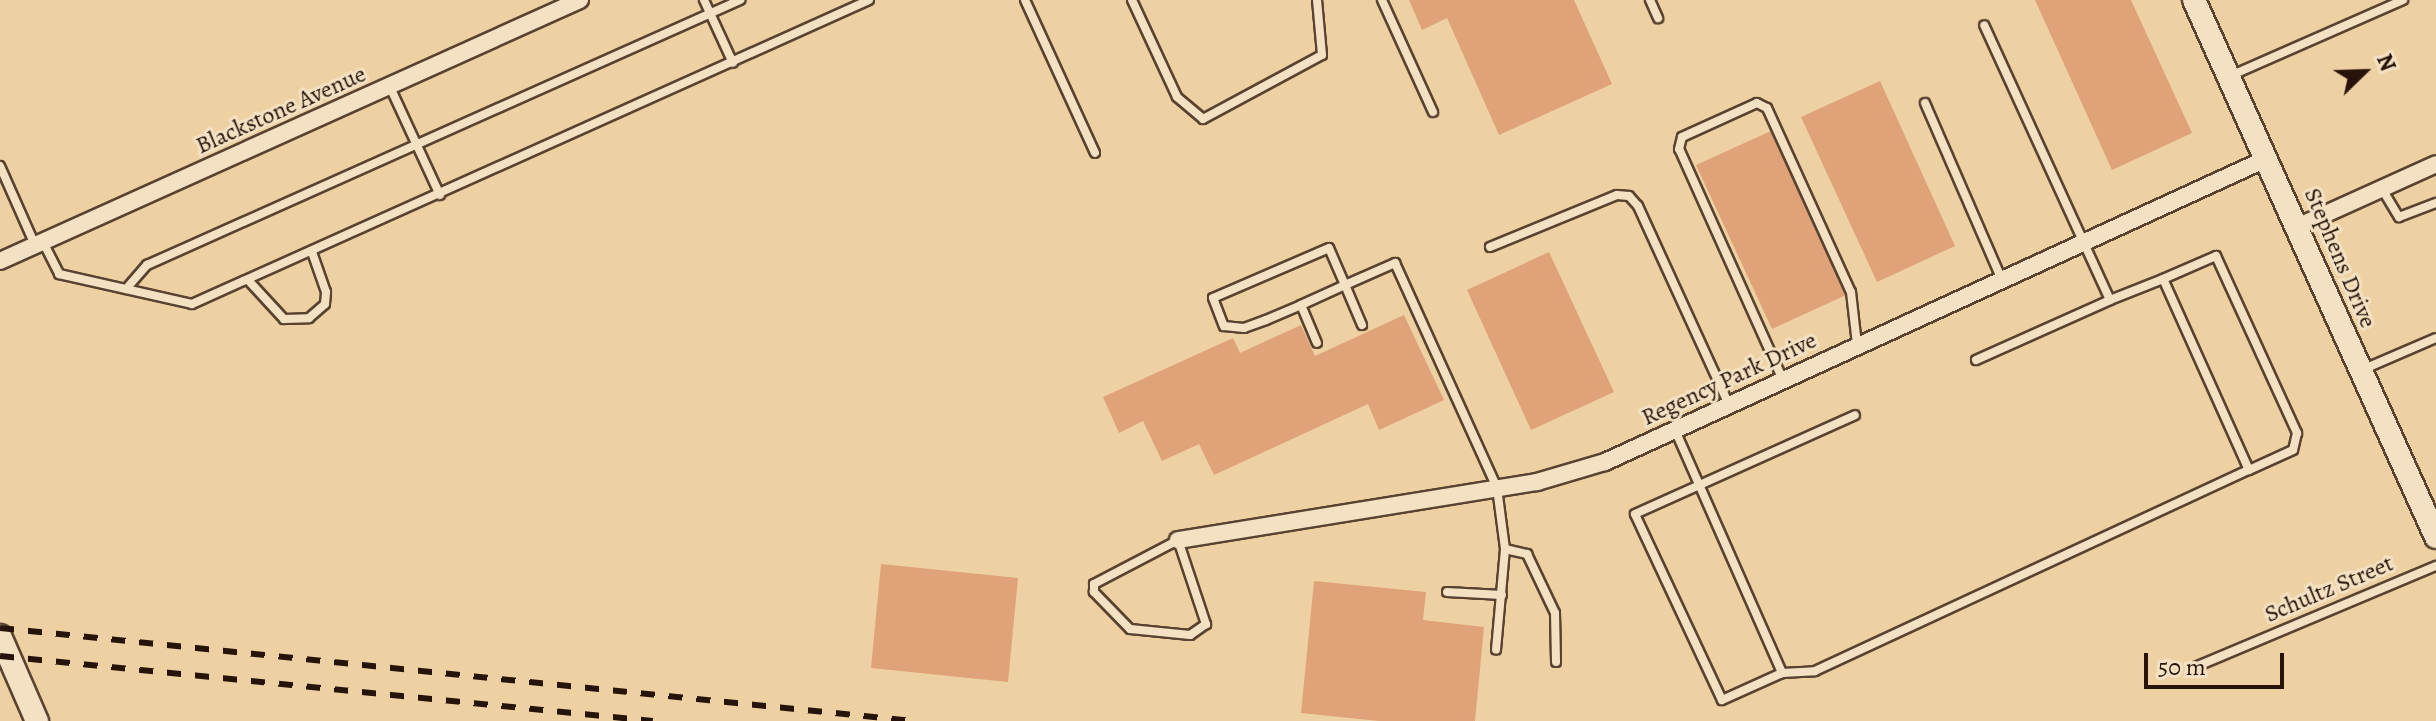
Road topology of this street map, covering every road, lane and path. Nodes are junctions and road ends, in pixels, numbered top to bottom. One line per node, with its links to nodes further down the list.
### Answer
1 (580, 0): 17 (street, Blackstone Avenue)
2 (704, 0): 12 (lane)
3 (740, 0): 12 (lane)
4 (869, 0): 15 (lane)
5 (1025, 0): 21 (lane)
6 (1132, 0): 7 (lane)
7 (1317, 0)
8 (1382, 0): 19 (lane)
9 (1650, 0): 13 (lane)
10 (2194, 0): 16 (street, Stephens Drive)
11 (2403, 0): 16 (lane)
12 (710, 14): 15 (lane); 20 (lane)
13 (1658, 18)
14 (1984, 25): 29 (lane)
15 (733, 63): 26 (lane)
16 (2229, 76): 22 (street, Stephens Drive)
17 (390, 87): 20 (lane); 30 (street, Blackstone Avenue)
18 (1925, 103): 36 (lane)
19 (1433, 112)
20 (418, 146): 26 (lane); 38 (lane)
21 (1095, 153)
22 (2268, 158): 28 (street, Stephens Drive); 29 (street, Regency Park Drive)
23 (2436, 164): 25 (street)
24 (0, 166): 30 (lane)
25 (2382, 189): 27 (lane); 28 (street)
26 (440, 195): 32 (lane)
27 (2436, 203)
28 (2299, 226): 46 (street, Stephens Drive)
29 (2084, 242): 36 (street, Regency Park Drive); 39 (lane)
30 (39, 244): 33 (street, Blackstone Avenue); 38 (lane)
31 (1490, 247): 48 (lane)
32 (312, 252): 35 (lane); 35 (lane)
33 (0, 261)
34 (2163, 279): 39 (lane); 51 (lane); 51 (lane)
35 (248, 280): 38 (lane)
36 (2002, 280): 44 (street, Regency Park Drive)
37 (1345, 285): 40 (lane); 40 (lane); 41 (lane); 53 (lane)
38 (126, 289)
39 (2110, 300): 45 (lane)
40 (1301, 305): 43 (lane)
41 (1362, 325)
42 (2436, 338): 46 (lane)
43 (1317, 343)
44 (1857, 346): 47 (street, Regency Park Drive); 47 (lane)
45 (1976, 360)
46 (2360, 371): 54 (street, Stephens Drive)
47 (1783, 380): 48 (street, Regency Park Drive)
48 (1729, 405): 50 (street, Regency Park Drive)
49 (1855, 415): 52 (lane)
50 (1675, 430): 52 (lane); 53 (street, Regency Park Drive)
51 (2249, 470): 64 (lane)
52 (1699, 484): 64 (lane); 64 (lane)
53 (1497, 488): 55 (street, Regency Park Drive); 56 (lane)
54 (2436, 537)
55 (1178, 540): 55 (lane)
56 (1505, 549): 59 (lane); 62 (lane)
57 (2436, 566): 63 (lane, Schultz Street)
58 (1447, 592): 59 (lane)
59 (1502, 595): 61 (lane)
60 (0, 636): 65 (street)
61 (1496, 650)
62 (1556, 662)
63 (2193, 668)
64 (1782, 673)
65 (37, 721)

